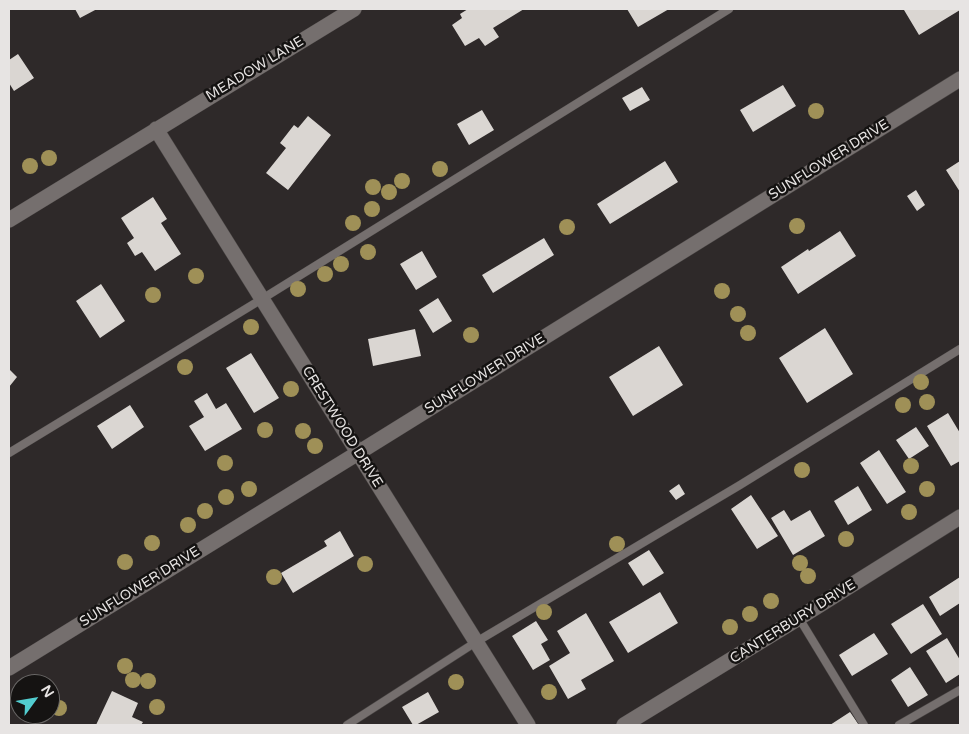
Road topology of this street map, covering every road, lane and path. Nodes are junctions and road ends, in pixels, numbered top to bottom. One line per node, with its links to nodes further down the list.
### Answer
1 (354, 9): 4 (street, MEADOW LANE)
2 (729, 9): 6 (lane)
3 (960, 79): 9 (street, SUNFLOWER DRIVE)
4 (156, 129): 5 (street, MEADOW LANE); 6 (street, CRESTWOOD DRIVE)
5 (9, 220)
6 (262, 299): 8 (lane); 9 (street, CRESTWOOD DRIVE)
7 (960, 349): 12 (lane)
8 (9, 453)
9 (358, 453): 12 (street, CRESTWOOD DRIVE); 13 (street, SUNFLOWER DRIVE)
10 (960, 517): 11 (street, CANTERBURY DRIVE)
11 (799, 618): 17 (street, CANTERBURY DRIVE); 18 (lane)
12 (476, 642): 15 (lane); 16 (street, CRESTWOOD DRIVE)
13 (9, 668)
14 (960, 690): 19 (lane)
15 (347, 725)
16 (528, 725)
17 (624, 725)
18 (864, 725)
19 (899, 725)

